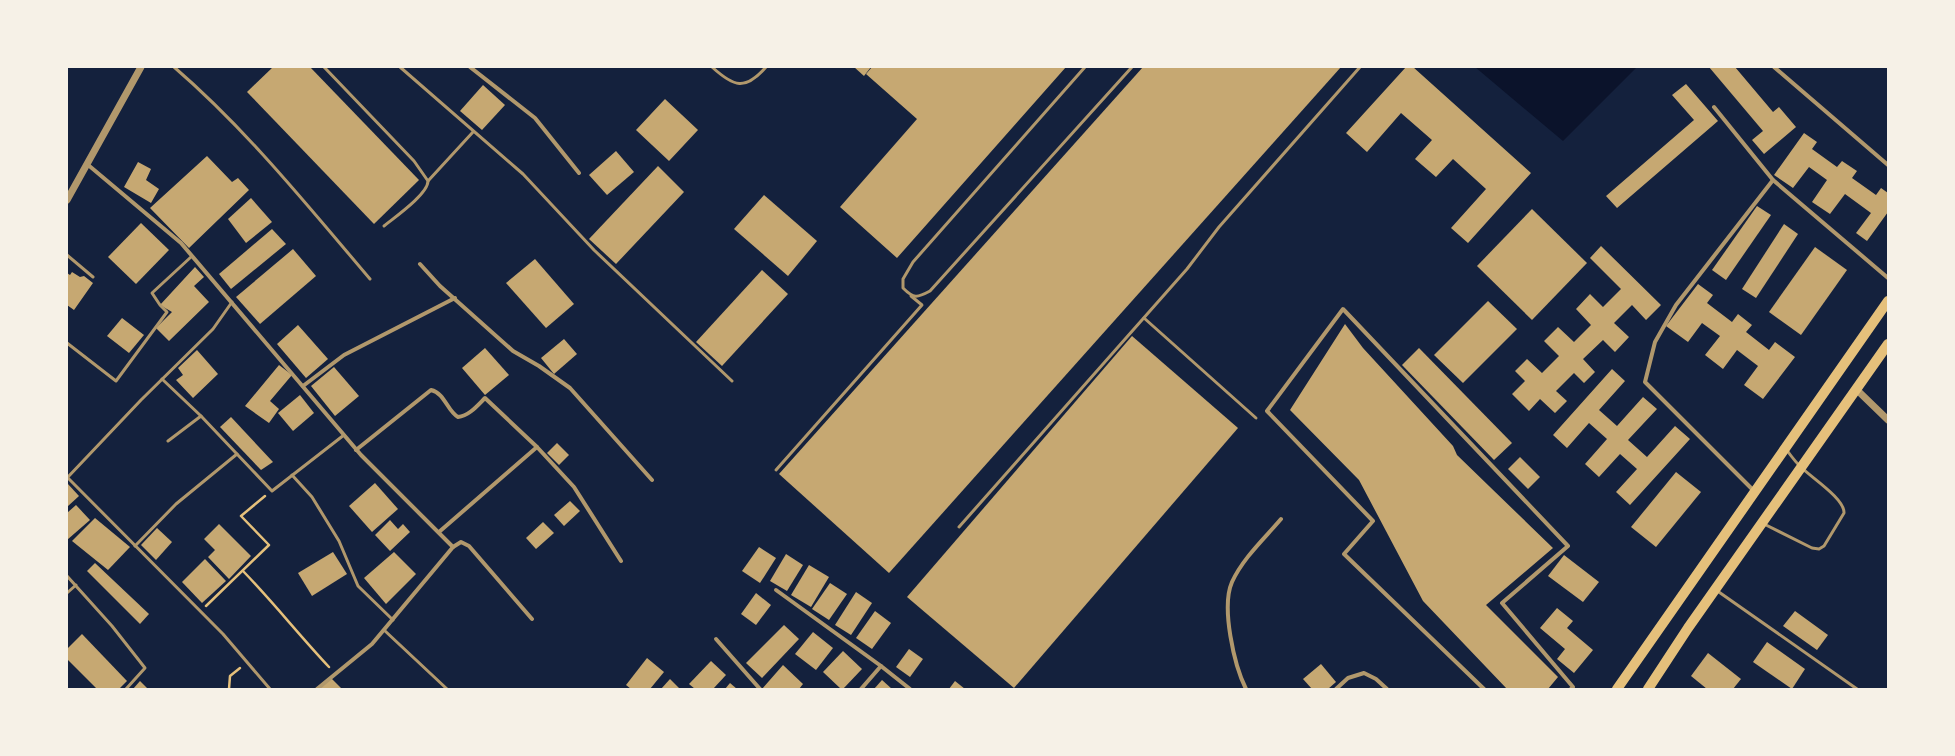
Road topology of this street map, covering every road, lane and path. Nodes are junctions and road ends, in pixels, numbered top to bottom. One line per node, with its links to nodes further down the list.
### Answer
1 (141, 67): 14 (street)
2 (174, 67): 26 (lane)
3 (324, 67): 18 (lane)
4 (400, 67): 13 (lane)
5 (470, 67): 16 (street)
6 (712, 67): 7 (lane)
7 (766, 67)
8 (1085, 67): 27 (lane)
9 (1132, 67): 27 (lane)
10 (1360, 67): 31 (lane)
11 (1774, 67): 15 (street)
12 (1714, 107): 17 (street)
13 (474, 132): 18 (lane); 35 (lane)
14 (87, 164): 19 (street); 22 (street)
15 (1888, 166)
16 (578, 173)
17 (1773, 180): 25 (street); 53 (street)
18 (428, 181): 20 (lane)
19 (67, 200)
20 (384, 226)
21 (67, 255): 24 (lane)
22 (191, 257): 30 (street); 32 (lane)
23 (420, 264): 28 (street)
24 (93, 277)
25 (1888, 278)
26 (370, 279)
27 (910, 296): 48 (lane)
28 (455, 298): 36 (street); 51 (street)
29 (1888, 301): 44 (main road)
30 (232, 302): 34 (lane); 36 (street)
31 (1144, 318): 39 (lane); 56 (lane)
32 (67, 343)
33 (1888, 344): 37 (main road)
34 (162, 379): 38 (lane); 50 (lane)
35 (732, 381)
36 (303, 386): 41 (street)
37 (1856, 390): 40 (street); 47 (main road)
38 (201, 416): 42 (lane); 46 (lane)
39 (1256, 418)
40 (1888, 420)
41 (344, 435): 45 (street); 49 (lane)
42 (168, 441)
43 (537, 447): 45 (street); 57 (street); 60 (street)
44 (1786, 449): 47 (lane); 53 (main road)
45 (356, 450): 57 (street)
46 (237, 454): 52 (lane); 58 (lane)
47 (1801, 467): 55 (main road); 55 (lane)
48 (776, 470)
49 (292, 475): 52 (lane); 69 (lane)
50 (67, 477): 58 (lane)
51 (652, 480)
52 (272, 490): 61 (path)
53 (1755, 492): 88 (main road)
54 (1281, 519): 83 (street)
55 (1762, 523): 64 (main road)
56 (960, 527)
57 (439, 532): 59 (street)
58 (135, 546): 67 (lane)
59 (453, 547): 68 (street); 69 (street)
60 (621, 561)
61 (243, 570): 67 (path); 74 (path)
62 (67, 576): 63 (lane)
63 (76, 585): 66 (lane); 75 (lane)
64 (1715, 589): 89 (main road); 90 (lane)
65 (776, 590): 73 (street)
66 (67, 594)
67 (201, 611): 72 (lane)
68 (532, 619)
69 (393, 620): 70 (street)
70 (384, 630): 74 (street); 79 (lane)
71 (716, 639): 80 (street)
72 (247, 662): 76 (path); 77 (lane)
73 (881, 666): 81 (street); 82 (street)
74 (335, 673): 78 (street)
75 (126, 689)
76 (229, 689)
77 (270, 689)
78 (317, 689)
79 (447, 689)
80 (760, 689)
81 (861, 689)
82 (910, 689)
83 (1246, 689)
84 (1336, 689): 85 (street)
85 (1387, 689)
86 (1484, 689): 87 (street)
87 (1572, 689)
88 (1617, 689)
89 (1648, 689)
90 (1857, 689)

